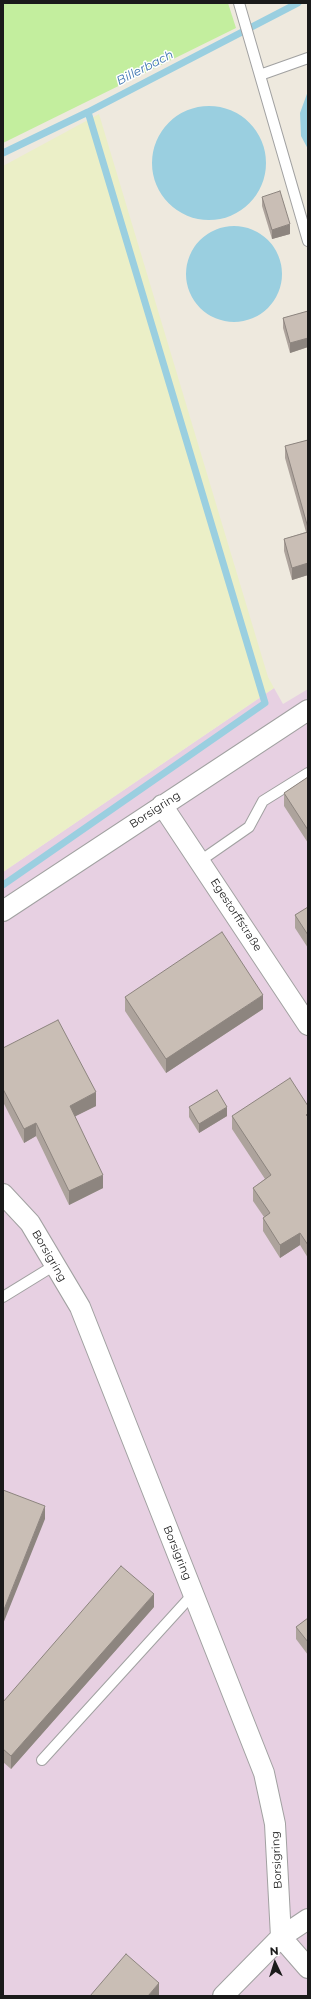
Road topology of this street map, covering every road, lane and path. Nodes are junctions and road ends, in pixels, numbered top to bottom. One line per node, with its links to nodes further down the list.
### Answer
1 (240, 8): 3 (lane)
2 (308, 58): 3 (lane)
3 (260, 75): 4 (lane)
4 (304, 210): 5 (lane)
5 (308, 242)
6 (308, 710): 8 (street, Borsigring)
7 (308, 773): 9 (lane)
8 (162, 805): 9 (street, Egestorffstraße); 10 (street, Borsigring)
9 (200, 861): 11 (street, Egestorffstraße)
10 (3, 911)
11 (308, 1025)
12 (3, 1194): 13 (street, Borsigring)
13 (55, 1265): 14 (lane); 15 (street, Borsigring)
14 (3, 1297)
15 (193, 1594): 16 (lane); 18 (street, Borsigring)
16 (42, 1760)
17 (308, 1919): 18 (street)
18 (281, 1938): 19 (street); 20 (street)
19 (308, 1968)
20 (223, 1996)

